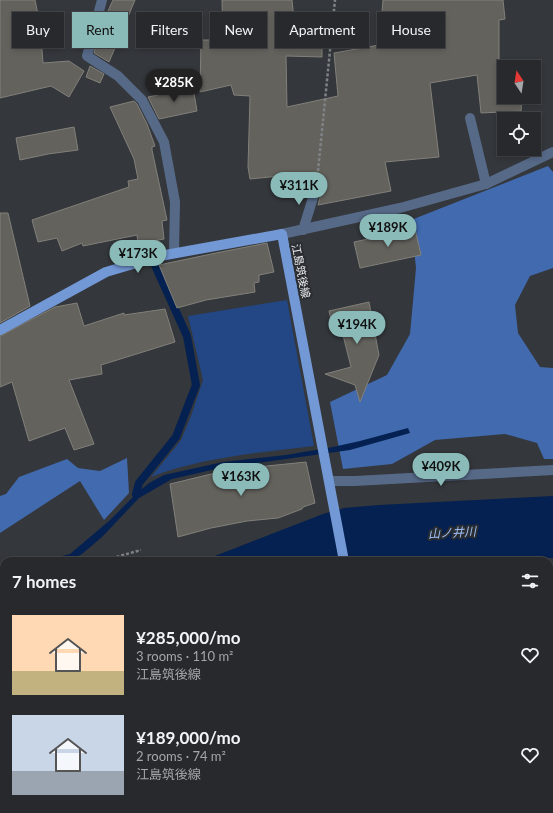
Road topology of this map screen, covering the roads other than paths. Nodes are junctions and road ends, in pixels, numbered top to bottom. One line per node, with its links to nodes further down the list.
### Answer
1 (102, 0): 8 (street)
2 (470, 118): 4 (street)
3 (553, 152): 4 (street)
4 (486, 184): 6 (street)
5 (316, 188): 6 (street)
6 (303, 230): 7 (street)
7 (282, 234): 8 (main road, 江島筑後線); 11 (main road, 江島筑後線)
8 (174, 253): 9 (main road, 江島筑後線)
9 (0, 330)
10 (553, 470): 11 (street)
11 (329, 481): 12 (main road, 江島筑後線)
12 (343, 557)

